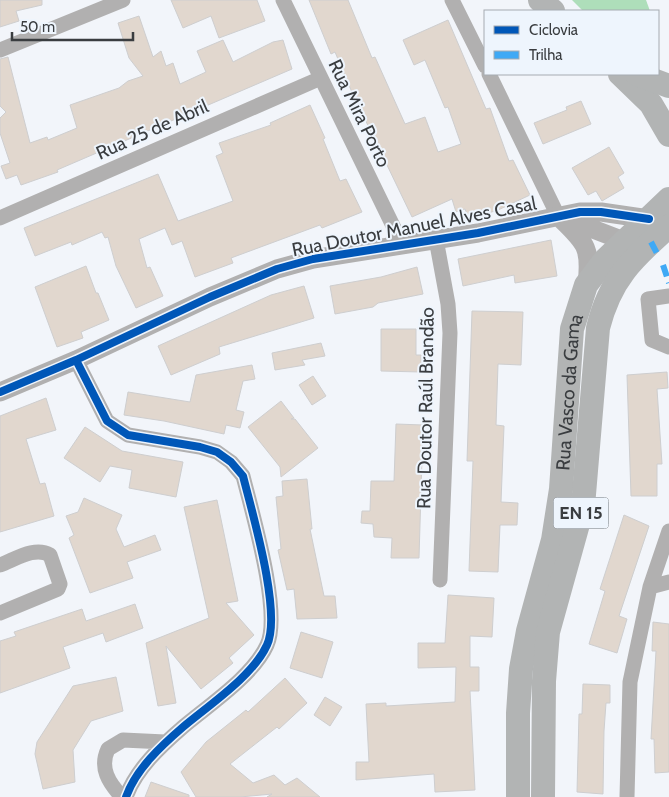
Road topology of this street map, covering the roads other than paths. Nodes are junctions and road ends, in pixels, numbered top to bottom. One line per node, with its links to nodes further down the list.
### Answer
1 (123, 0): 6 (street)
2 (283, 0): 11 (street, Rua Mira Porto)
3 (452, 0): 7 (street)
4 (540, 0): 5 (main road)
5 (552, 10)
6 (0, 50)
7 (484, 64)
8 (489, 75): 15 (street)
9 (621, 75): 13 (main road)
10 (641, 75): 12 (main road)
11 (321, 78): 17 (street, Rua 25 de Abril); 21 (street, Rua Mira Porto)
12 (669, 86)
13 (669, 135)
14 (669, 199): 18 (main road, Rua Vasco da Gama / EN 15)
15 (558, 216): 16 (street, Rua Doutor Manuel Alves Casal); 19 (street, Rua Doutor Manuel Alves Casal); 20 (street, Rua Doutor Manuel Alves Casal); 22 (street, Rua Doutor Manuel Alves Casal)
16 (618, 216): 18 (street, Rua Doutor Manuel Alves Casal); 20 (street)
17 (0, 218)
18 (656, 229): 20 (main road, Rua Vasco da Gama / EN 15); 24 (main road, Rua Vasco da Gama / EN 15)
19 (436, 239): 21 (street, Rua Doutor Manuel Alves Casal); 30 (street, Rua Doutor Raúl Brandão)
20 (624, 241): 22 (main road, Rua Vasco da Gama / EN 15); 24 (street)
21 (400, 244): 26 (street, Rua Doutor Manuel Alves Casal)
22 (586, 285): 36 (main road, Rua Vasco da Gama / EN 15)
23 (669, 296): 25 (street)
24 (598, 328): 37 (main road, Rua Vasco da Gama / EN 15)
25 (669, 347)
26 (76, 360): 27 (street, Rua Doutor Manuel Alves Casal); 34 (street)
27 (0, 392)
28 (669, 531): 32 (street)
29 (0, 565): 33 (street)
30 (440, 580)
31 (669, 582): 32 (street)
32 (650, 587): 38 (street)
33 (0, 613)
34 (165, 742): 35 (street); 35 (street)
35 (124, 797)
36 (518, 797)
37 (543, 797)
38 (627, 797)

